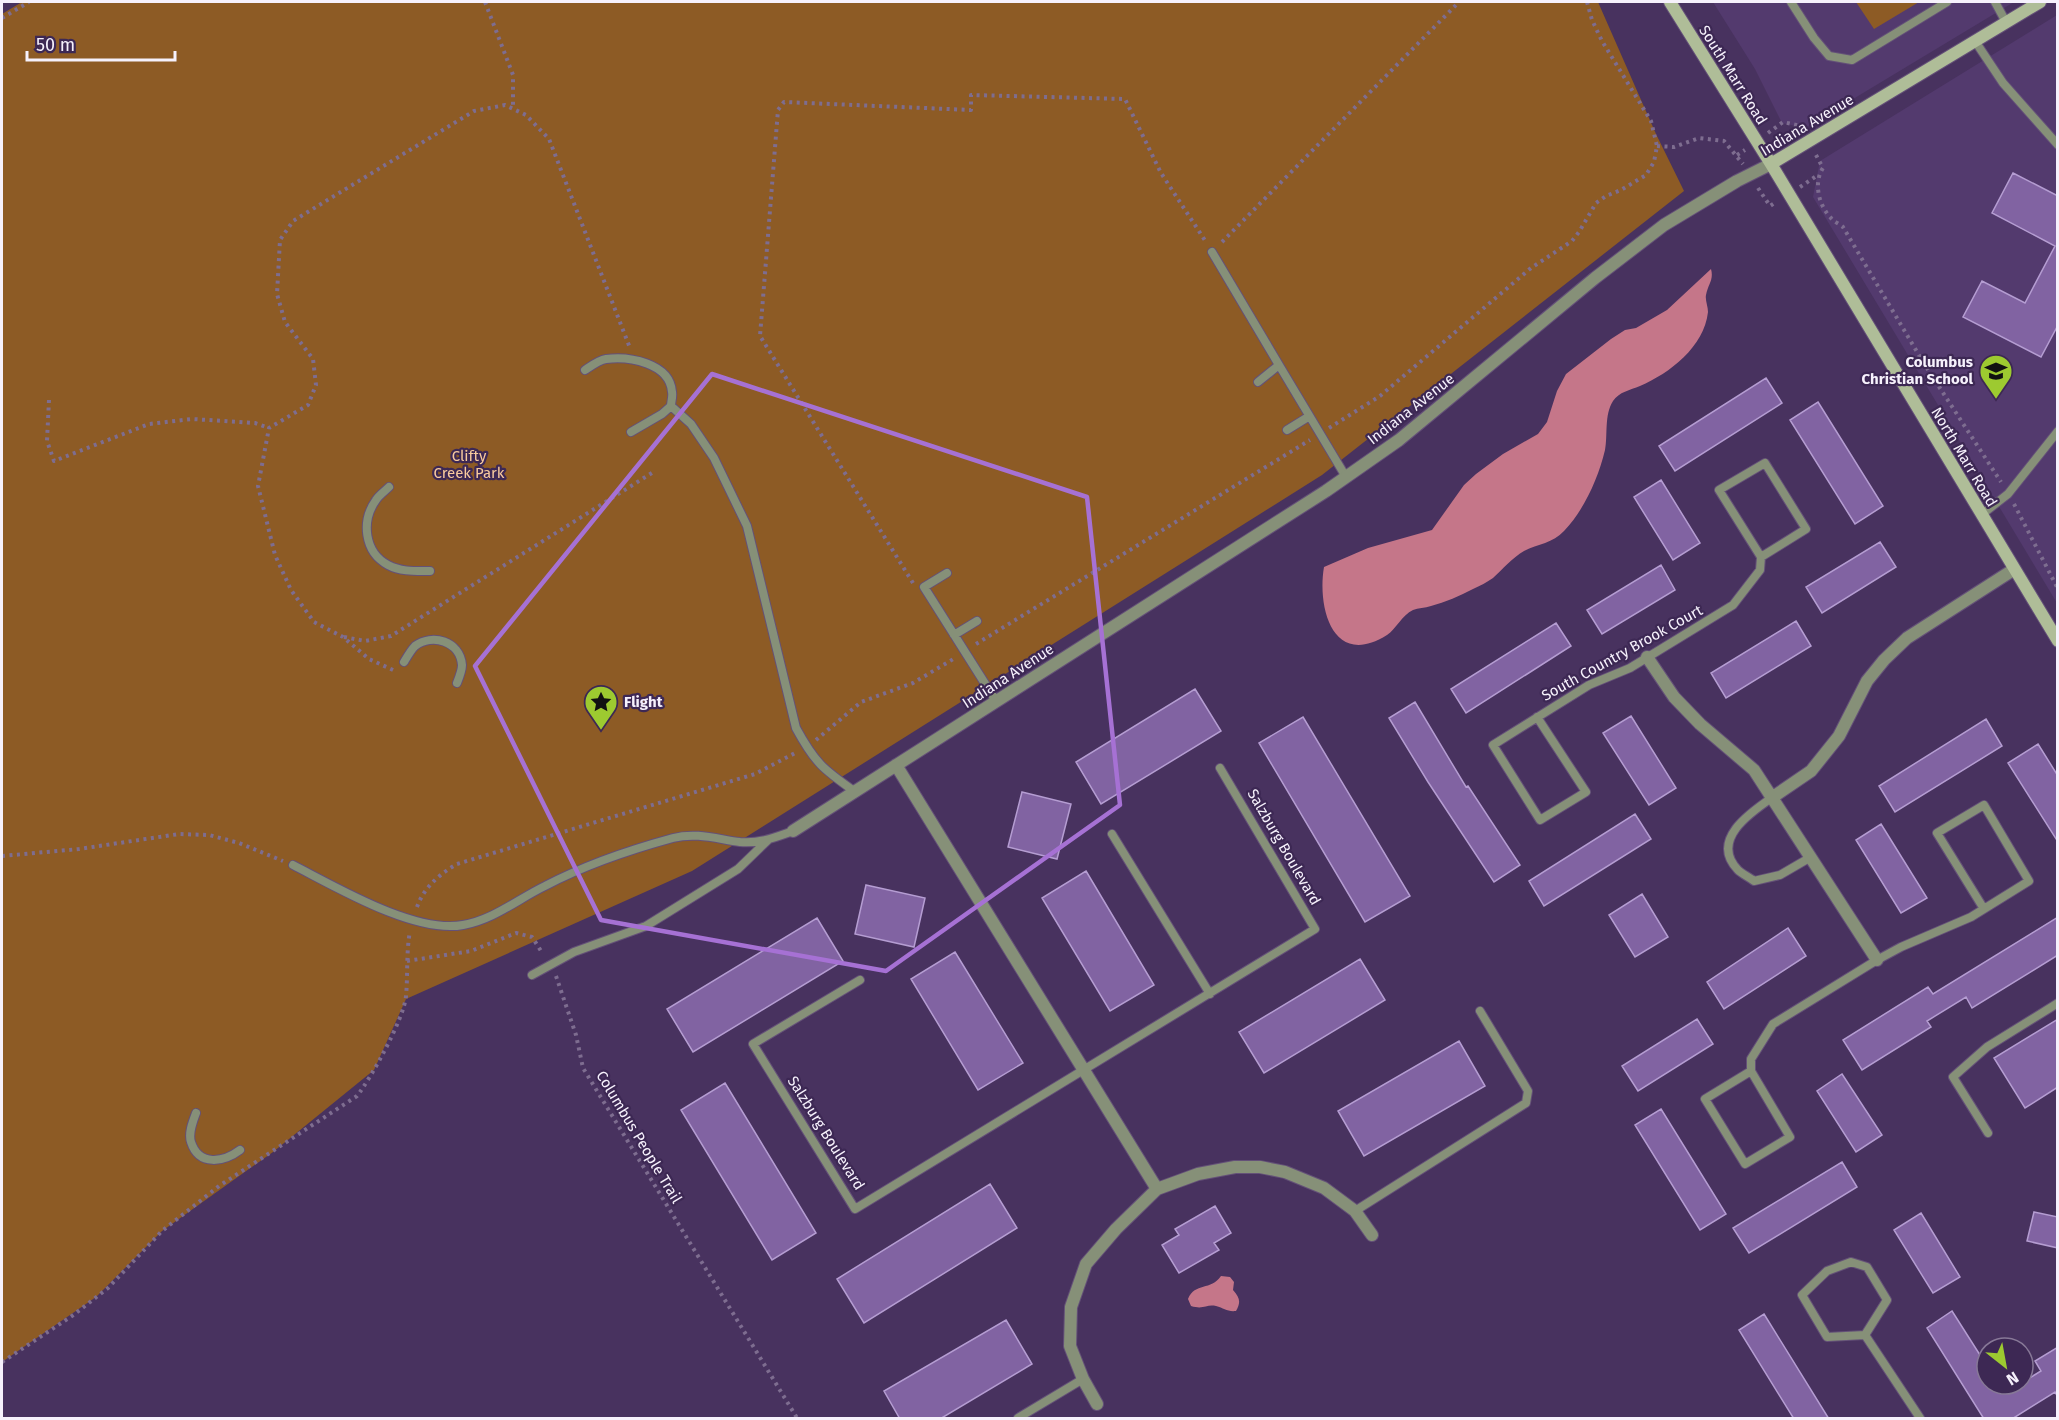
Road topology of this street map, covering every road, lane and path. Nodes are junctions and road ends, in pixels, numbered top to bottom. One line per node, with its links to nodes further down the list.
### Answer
1 (29, 2): 10 (path)
2 (485, 2): 13 (path)
3 (1459, 2): 20 (path)
4 (1587, 2): 17 (path)
5 (1670, 2): 15 (street, South Marr Road)
6 (1791, 2): 7 (lane)
7 (1947, 2)
8 (1995, 2): 11 (lane)
9 (2040, 2): 11 (street, Indiana Avenue)
10 (2, 18)
11 (2006, 22): 12 (street, Indiana Avenue)
12 (1975, 41): 14 (street, Indiana Avenue); 16 (lane)
13 (513, 109): 21 (path); 28 (path)
14 (1809, 141): 15 (path); 19 (street, Indiana Avenue); 35 (path)
15 (1757, 142): 18 (path); 19 (street, South Marr Road)
16 (2058, 145)
17 (1657, 146)
18 (1737, 156)
19 (1771, 164): 33 (street, Indiana Avenue); 36 (street, North Marr Road)
20 (1212, 252): 22 (lane); 41 (path)
21 (634, 359): 23 (lane); 26 (lane)
22 (1279, 365): 24 (lane); 27 (lane)
23 (585, 369)
24 (1258, 382)
25 (49, 400): 28 (path)
26 (671, 406): 31 (lane); 55 (lane)
27 (1308, 417): 29 (lane); 33 (lane)
28 (269, 428): 45 (path)
29 (1287, 430)
30 (2058, 431): 35 (lane)
31 (631, 432)
32 (655, 471): 45 (path)
33 (1346, 477): 51 (street, Indiana Avenue)
34 (389, 487): 39 (lane)
35 (2008, 494): 36 (lane); 42 (path)
36 (1981, 515): 38 (street, North Marr Road)
37 (1761, 557): 37 (lane); 47 (lane, South Country Brook Court)
38 (2013, 570): 46 (street, North Marr Road); 56 (street)
39 (430, 571)
40 (947, 573): 41 (lane)
41 (924, 587): 44 (lane)
42 (2058, 589)
43 (976, 621): 44 (lane)
44 (954, 635): 51 (lane)
45 (343, 637): 49 (path)
46 (2058, 641)
47 (1647, 657): 52 (lane, South Country Brook Court); 56 (street)
48 (404, 662): 50 (lane)
49 (399, 673)
50 (457, 683)
51 (996, 701): 53 (street, Indiana Avenue)
52 (1537, 717): 52 (lane, South Country Brook Court)
53 (896, 765): 55 (street, Indiana Avenue); 72 (street)
54 (1220, 768): 69 (lane, Salzburg Boulevard)
55 (854, 791): 57 (street, Indiana Avenue)
56 (1773, 797): 61 (street); 61 (lane)
57 (793, 831): 59 (lane)
58 (1112, 834): 69 (lane)
59 (768, 840): 62 (lane); 66 (lane)
60 (2, 856): 62 (path)
61 (1811, 857): 64 (street)
62 (293, 865)
63 (1984, 909): 63 (lane); 64 (lane)
64 (1877, 960): 73 (lane)
65 (407, 961): 66 (path, Columbus People Trail)
66 (550, 965): 67 (lane); 83 (path, Columbus People Trail)
67 (532, 975)
68 (860, 980): 72 (lane, Salzburg Boulevard)
69 (1210, 994): 72 (lane, Salzburg Boulevard)
70 (2058, 1003): 75 (lane)
71 (1480, 1011): 78 (lane)
72 (1084, 1070): 77 (street)
73 (1751, 1071): 73 (lane)
74 (196, 1113): 76 (lane)
75 (1988, 1132)
76 (240, 1150)
77 (1157, 1189): 78 (street); 81 (street)
78 (1355, 1211): 79 (street)
79 (1372, 1235)
80 (1865, 1335): 80 (lane); 85 (lane)
81 (1083, 1379): 82 (street); 84 (lane)
82 (1097, 1404)
83 (797, 1419)
84 (1018, 1419)
85 (1920, 1419)

